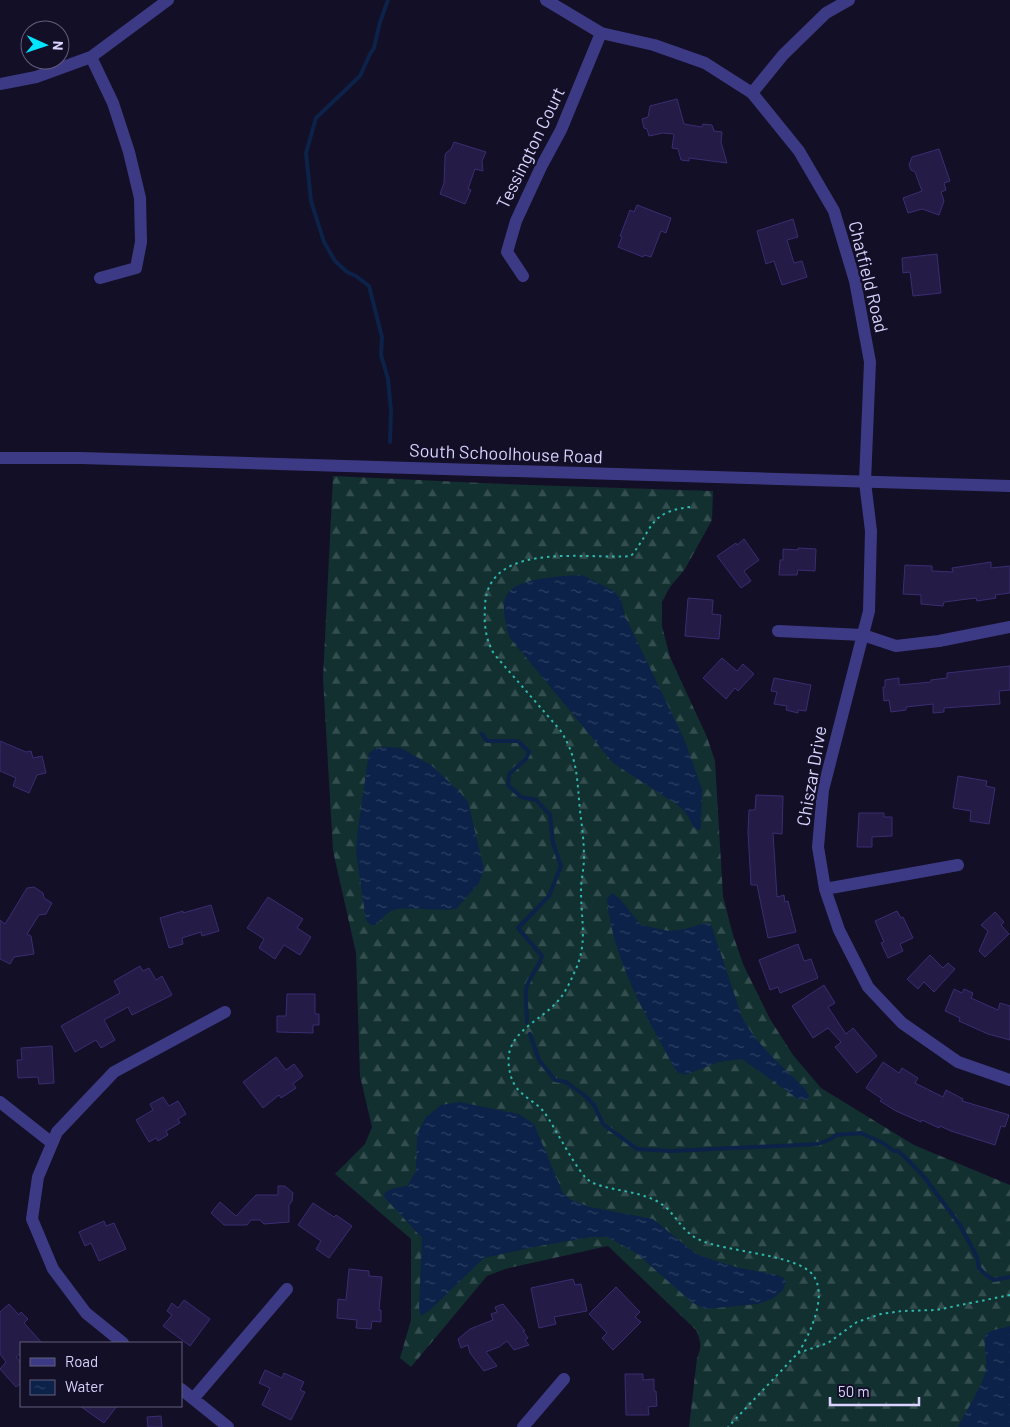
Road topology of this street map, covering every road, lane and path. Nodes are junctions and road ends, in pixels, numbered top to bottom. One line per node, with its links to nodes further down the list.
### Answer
1 (168, 0): 5 (street)
2 (546, 0): 4 (street, Chatfield Road)
3 (849, 0): 7 (street)
4 (601, 33): 7 (street, Chatfield Road); 8 (street, Tessington Court)
5 (91, 57): 6 (street); 9 (street)
6 (0, 84)
7 (752, 93): 11 (street, Chatfield Road)
8 (523, 276)
9 (100, 278)
10 (0, 458): 11 (street, South Schoolhouse Road)
11 (865, 482): 12 (street, South Schoolhouse Road); 16 (street, Chiszar Drive)
12 (1010, 486)
13 (690, 507): 26 (path)
14 (1010, 627): 16 (street)
15 (778, 631): 16 (street)
16 (863, 635): 18 (street, Chiszar Drive)
17 (958, 865): 18 (street)
18 (825, 889): 20 (street, Chiszar Drive)
19 (226, 1012): 22 (street)
20 (1010, 1080)
21 (0, 1102): 22 (street)
22 (52, 1143): 25 (street)
23 (287, 1289): 29 (street)
24 (1010, 1295): 26 (path)
25 (123, 1342)
26 (798, 1353): 32 (path)
27 (564, 1379): 31 (street)
28 (182, 1391): 29 (street)
29 (193, 1399): 30 (street)
30 (228, 1427)
31 (523, 1427)
32 (728, 1427)

